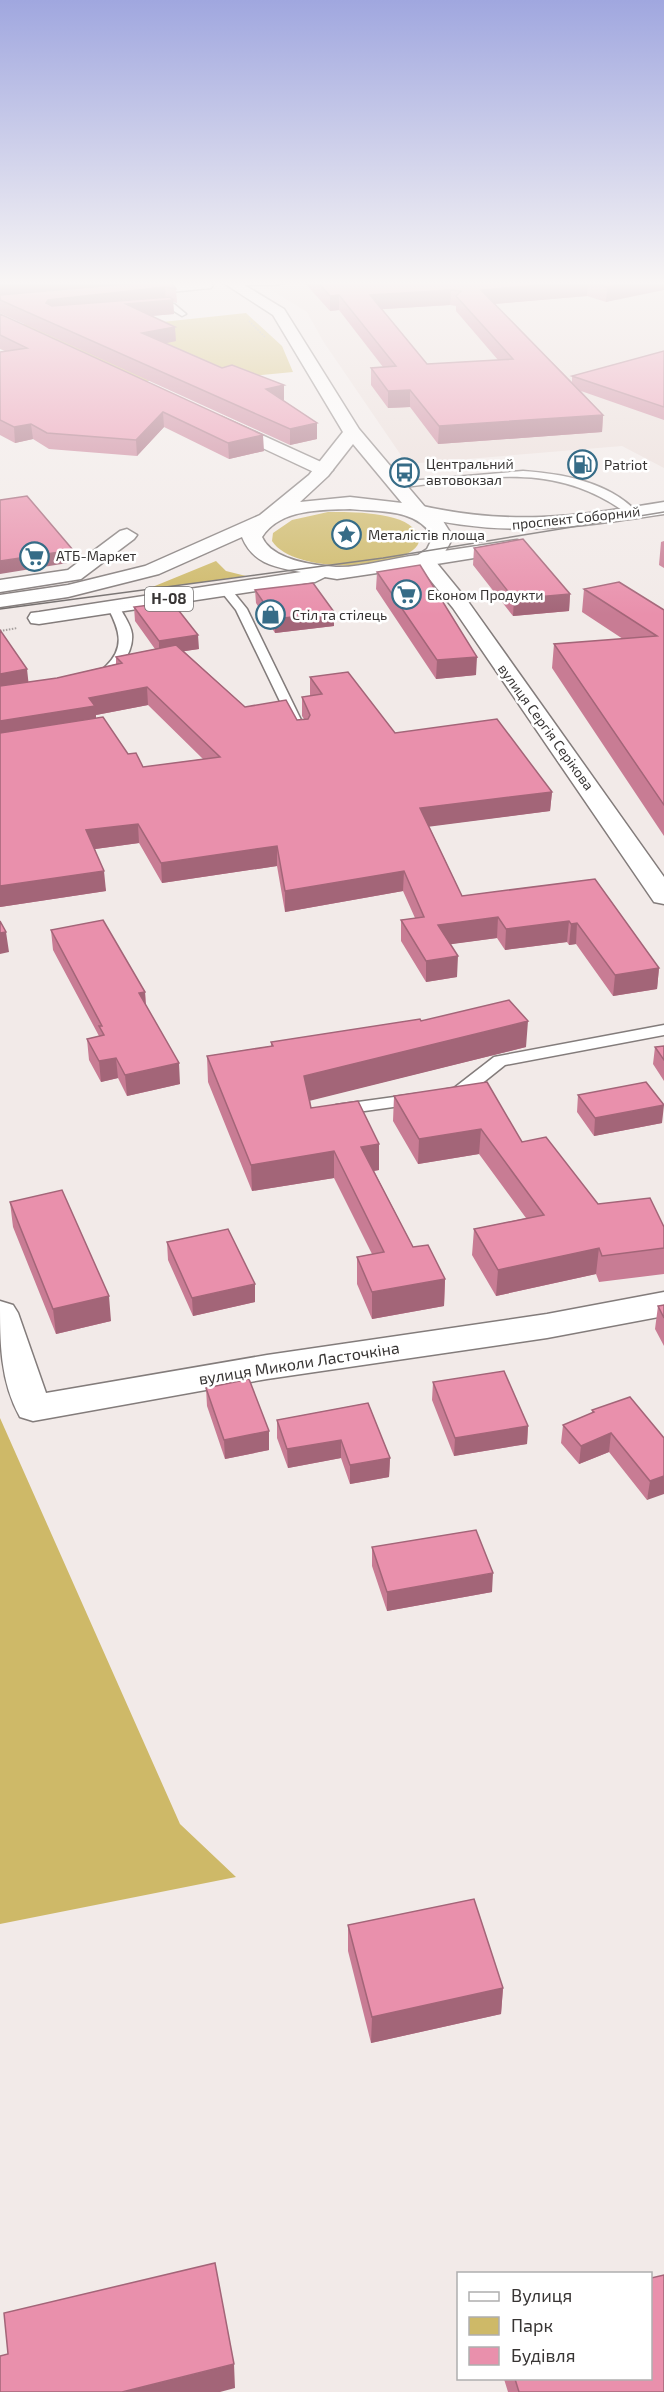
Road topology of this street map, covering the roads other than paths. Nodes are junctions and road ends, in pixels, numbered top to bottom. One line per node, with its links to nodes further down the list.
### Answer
1 (327, 392): 3 (main road)
2 (211, 418): 4 (main road)
3 (352, 432): 4 (main road, Н-08); 5 (main road)
4 (324, 470): 10 (main road, Н-08)
5 (397, 485): 7 (main road); 8 (lane)
6 (664, 508): 8 (main road, проспект Соборний)
7 (418, 511): 8 (main road, проспект Соборний); 10 (main road, проспект Соборний); 12 (main road)
8 (633, 513)
9 (664, 520): 12 (main road, проспект Соборний)
10 (259, 524): 13 (main road); 16 (main road, Н-08)
11 (128, 536): 14 (main road)
12 (424, 560): 13 (main road, Н-08); 21 (main road, вулиця Сергія Серікова)
13 (337, 573): 15 (main road, Н-08)
14 (0, 586)
15 (226, 590): 17 (main road, Н-08); 20 (lane)
16 (0, 601)
17 (114, 608): 18 (main road, Н-08); 19 (lane)
18 (23, 620)
19 (88, 681)
20 (302, 733)
21 (664, 896)
22 (664, 1030): 23 (lane)
23 (326, 1111)
24 (664, 1304): 25 (main road, вулиця Миколи Ласточкіна)
25 (0, 1313)

